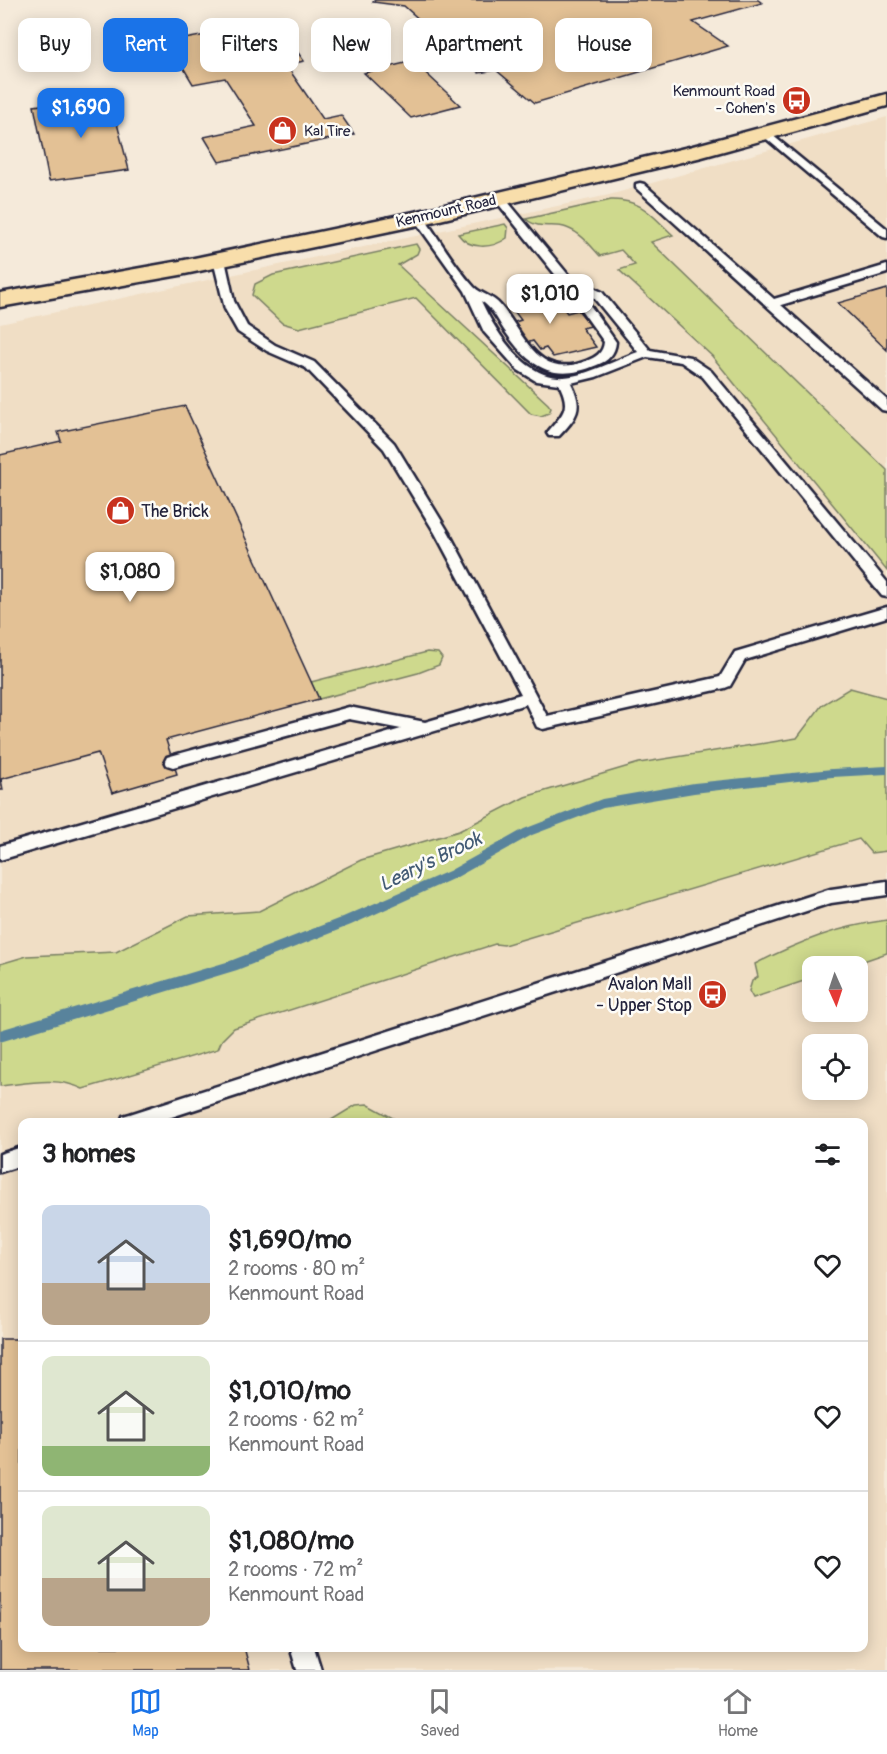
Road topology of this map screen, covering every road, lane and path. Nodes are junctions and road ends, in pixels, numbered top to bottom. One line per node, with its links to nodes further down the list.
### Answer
1 (887, 100): 2 (main road, Kenmount Road)
2 (766, 133): 4 (main road, Kenmount Road); 6 (lane)
3 (640, 186): 12 (lane)
4 (500, 199): 5 (main road, Kenmount Road); 9 (lane)
5 (419, 218): 7 (main road, Kenmount Road); 10 (lane)
6 (887, 235)
7 (219, 260): 11 (main road, Kenmount Road); 19 (lane)
8 (887, 269): 12 (lane)
9 (566, 280): 10 (lane); 13 (lane)
10 (471, 291): 14 (lane)
11 (0, 300)
12 (772, 304): 15 (lane)
13 (646, 353): 14 (lane); 17 (lane)
14 (564, 381): 16 (lane)
15 (887, 406)
16 (554, 433)
17 (887, 592)
18 (887, 612): 19 (lane)
19 (530, 698): 20 (lane)
20 (428, 729): 21 (lane); 22 (lane)
21 (173, 761)
22 (0, 853)
23 (887, 888): 24 (lane)
24 (163, 1117)
25 (18, 1157): 26 (lane)
26 (0, 1163)
27 (304, 1652): 28 (lane)
28 (309, 1670)

